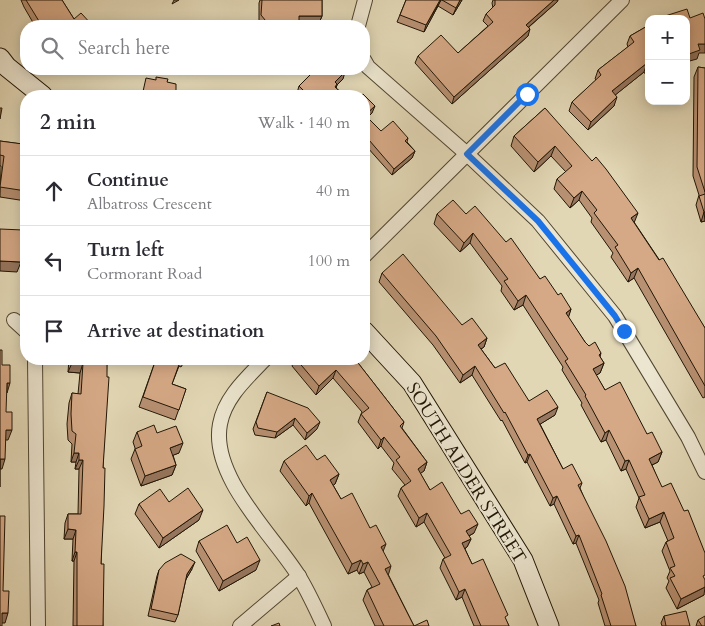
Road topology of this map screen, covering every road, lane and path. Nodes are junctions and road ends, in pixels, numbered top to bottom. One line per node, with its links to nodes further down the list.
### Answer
1 (365, 0): 3 (street)
2 (622, 0): 7 (street)
3 (360, 20)
4 (0, 58): 6 (street)
5 (370, 69): 7 (street)
6 (36, 90)
7 (467, 154): 8 (street); 14 (street)
8 (370, 250)
9 (14, 320): 10 (street)
10 (20, 326)
11 (370, 338): 19 (street, SOUTH ALDER STREET)
12 (35, 365): 16 (street)
13 (259, 365): 15 (street)
14 (705, 472)
15 (299, 576): 17 (street); 18 (street)
16 (38, 626)
17 (240, 626)
18 (324, 626)
19 (549, 626)

